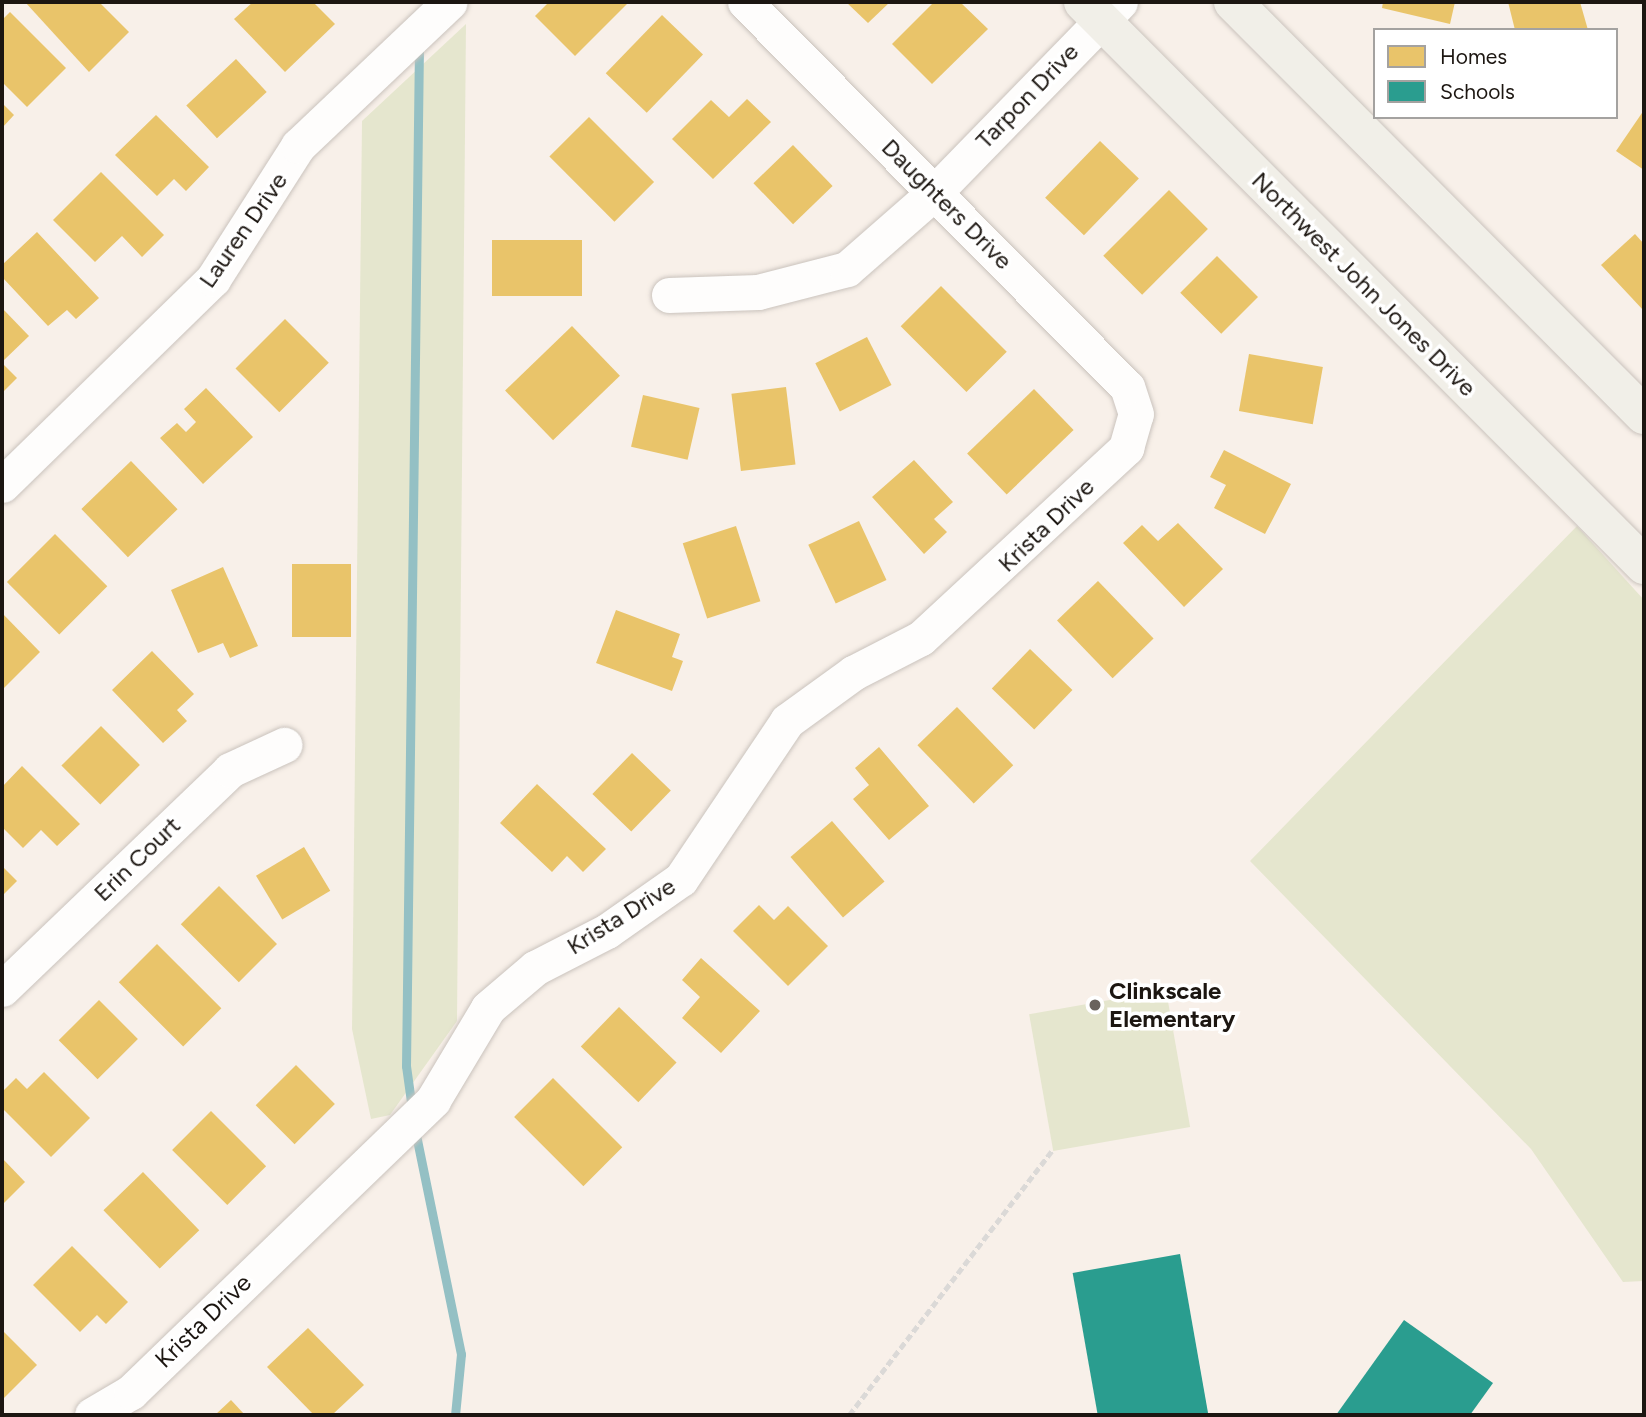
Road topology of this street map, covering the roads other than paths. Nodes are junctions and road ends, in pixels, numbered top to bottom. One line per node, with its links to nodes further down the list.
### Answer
1 (450, 2): 9 (street, Lauren Drive)
2 (745, 2): 5 (street, Daughters Drive)
3 (1233, 2): 8 (main road)
4 (1101, 8): 5 (street, Tarpon Drive); 10 (main road, Northwest John Jones Drive)
5 (936, 191): 6 (street, Tarpon Drive); 7 (street, Daughters Drive)
6 (669, 295)
7 (1136, 414): 13 (street, Krista Drive)
8 (1644, 415)
9 (2, 485)
10 (1644, 565)
11 (284, 745): 12 (street, Erin Court)
12 (2, 989)
13 (92, 1415)

